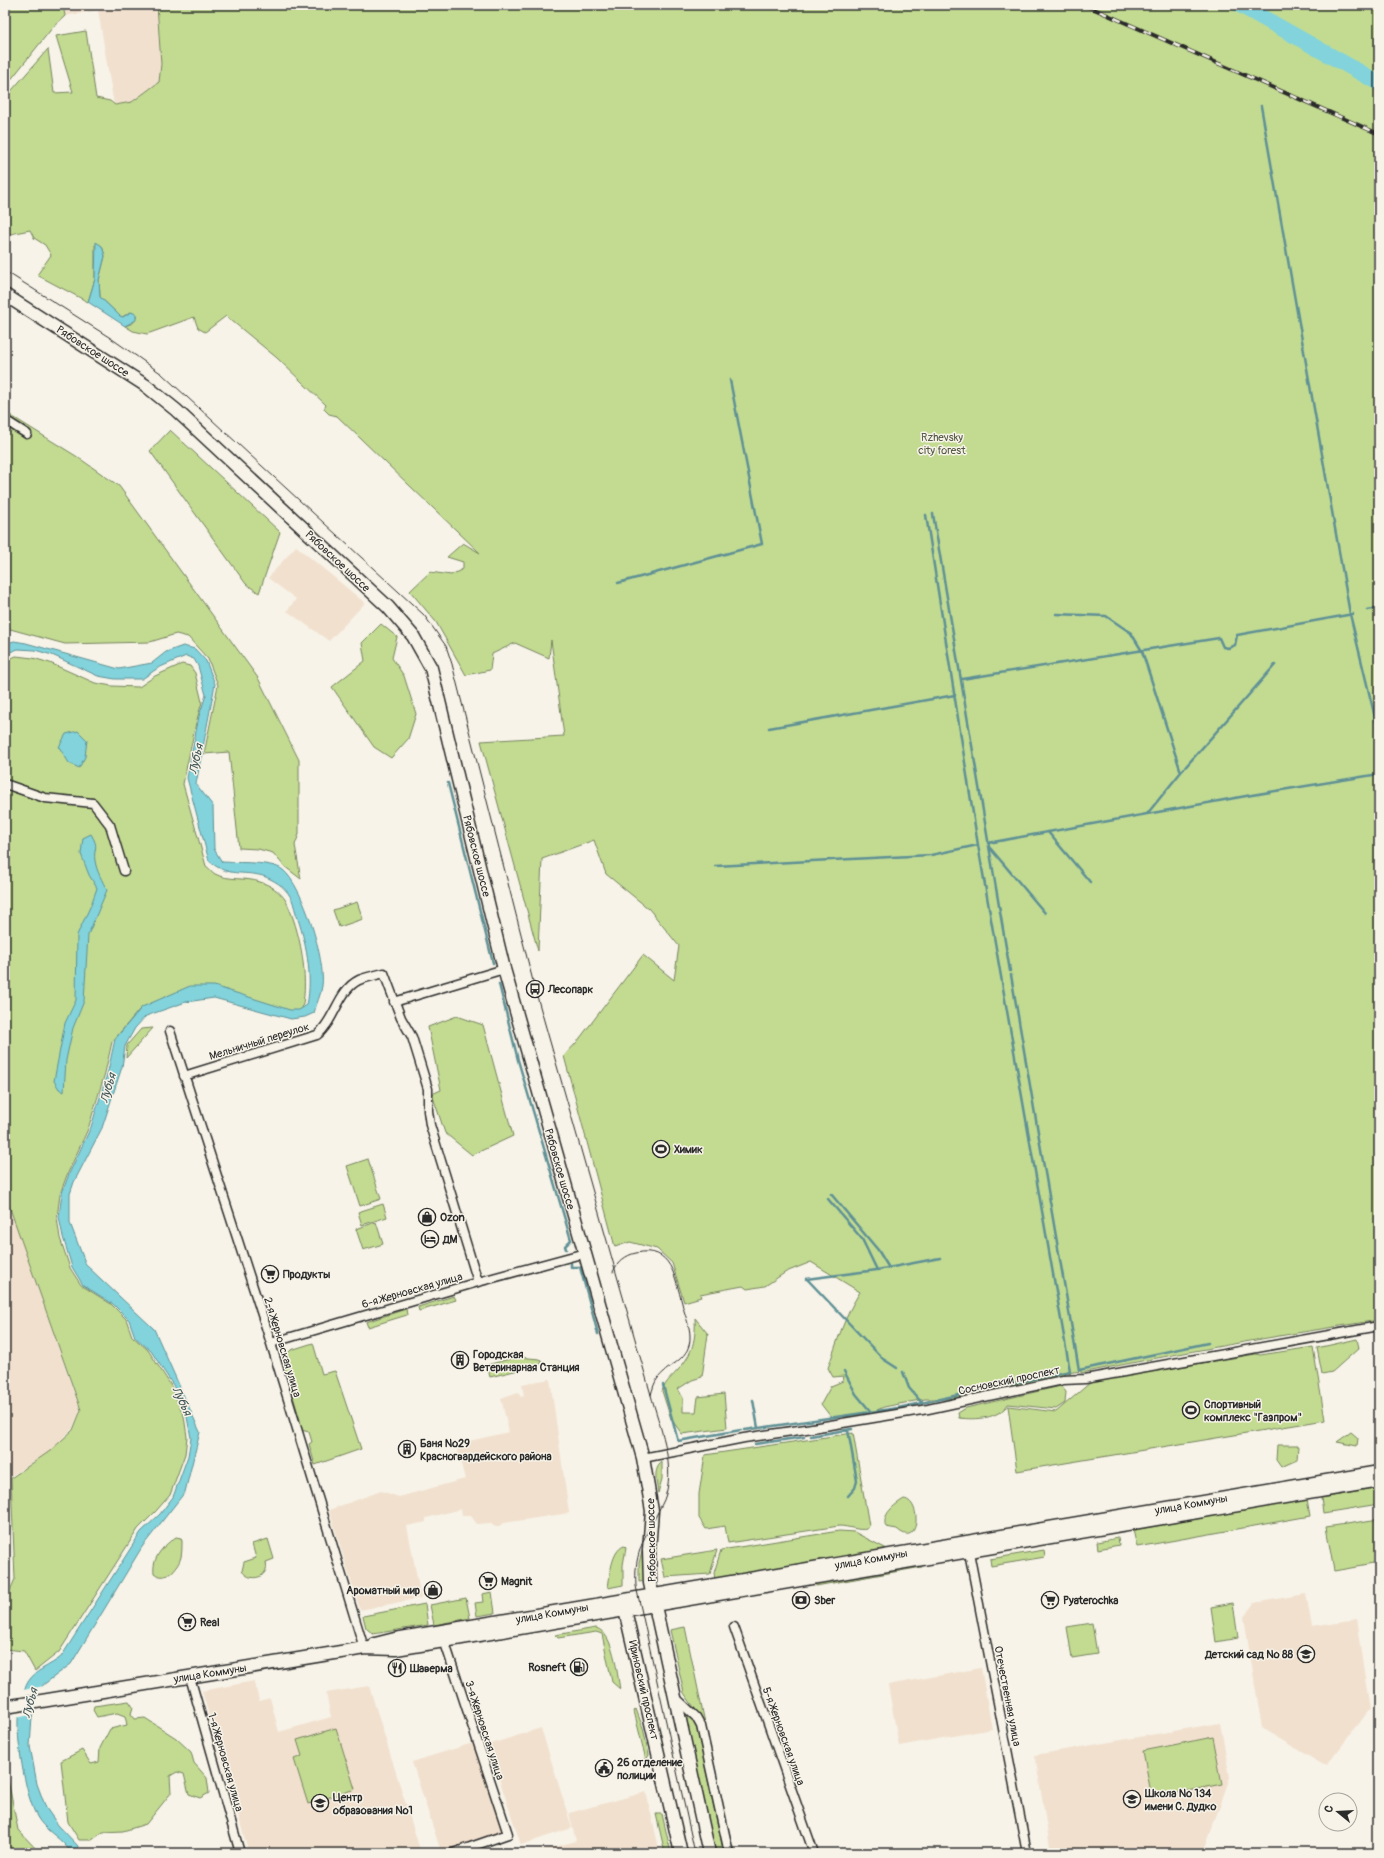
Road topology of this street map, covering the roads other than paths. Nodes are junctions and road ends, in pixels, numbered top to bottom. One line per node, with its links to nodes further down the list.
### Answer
1 (5, 295): 6 (main road, Рябовское шоссе)
2 (5, 420): 3 (street)
3 (27, 434)
4 (5, 784): 5 (street)
5 (124, 870)
6 (504, 969): 8 (street); 11 (main road, Рябовское шоссе)
7 (384, 973): 8 (street, 6-я Жерновская улица); 10 (street, Мельничный переулок)
8 (394, 1002): 12 (street, 6-я Жерновская улица)
9 (170, 1031): 10 (street, 2-я Жерновская улица)
10 (184, 1076): 14 (street, 2-я Жерновская улица)
11 (585, 1253): 12 (street); 15 (main road, Рябовское шоссе)
12 (478, 1282): 14 (street, 6-я Жерновская улица)
13 (1379, 1326): 15 (street, Сосновский проспект)
14 (271, 1343): 24 (street, 2-я Жерновская улица)
15 (643, 1458): 20 (main road, Рябовское шоссе)
16 (1379, 1472): 18 (main road, улица Коммуны)
17 (1379, 1482): 18 (main road, улица Коммуны)
18 (968, 1547): 20 (main road, улица Коммуны); 34 (street, Отечественная улица)
19 (631, 1599): 20 (main road, улица Коммуны); 21 (main road); 23 (main road, улица Коммуны)
20 (654, 1600): 21 (main road, улица Коммуны); 26 (main road)
21 (626, 1610): 23 (main road, улица Коммуны); 30 (main road, Ириновский проспект)
22 (734, 1627): 33 (street, 5-я Жерновская улица)
23 (443, 1636): 24 (main road, улица Коммуны); 29 (street, 3-я Жерновская улица)
24 (364, 1648): 25 (main road, улица Коммуны)
25 (190, 1677): 27 (main road, улица Коммуны); 28 (street, 1-я Жерновская улица)
26 (675, 1697): 31 (main road); 32 (street)
27 (5, 1707)
28 (240, 1853)
29 (453, 1853)
30 (681, 1853)
31 (708, 1853)
32 (729, 1853)
33 (814, 1853)
34 (1027, 1853)

